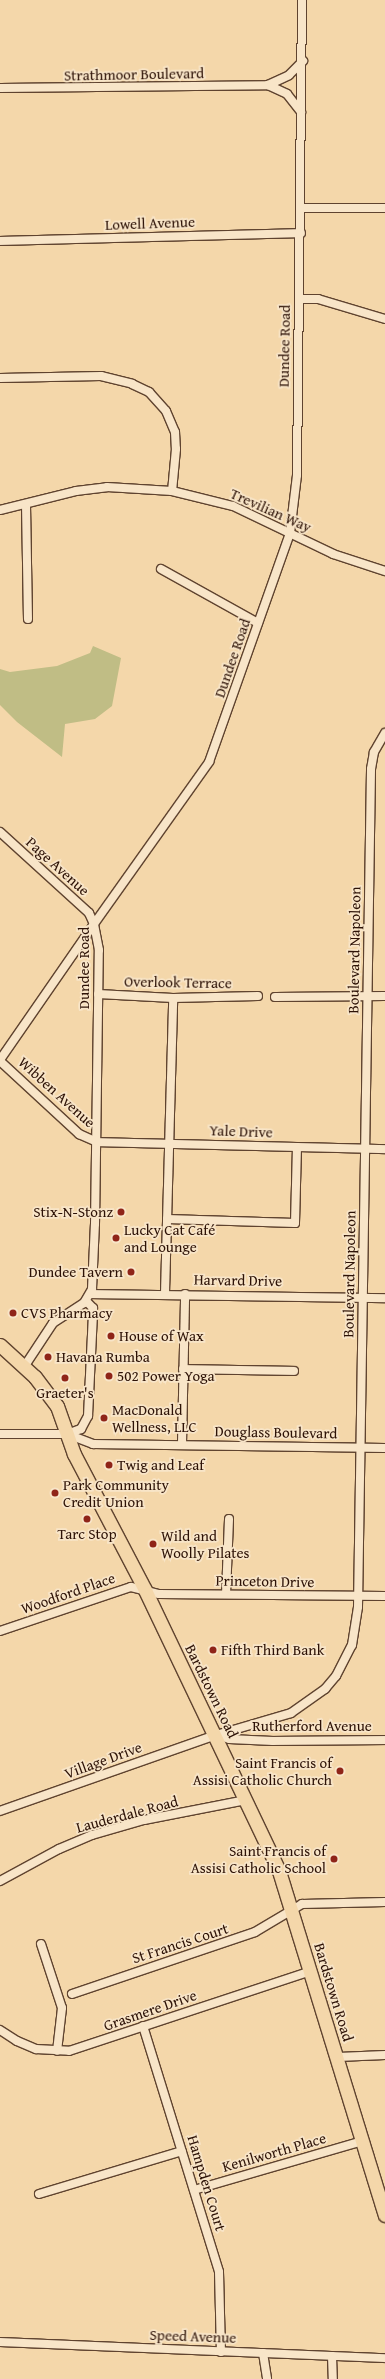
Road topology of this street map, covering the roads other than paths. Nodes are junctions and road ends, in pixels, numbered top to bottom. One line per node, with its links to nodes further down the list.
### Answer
1 (302, 0): 2 (street, Dundee Road)
2 (303, 61): 3 (street, Strathmoor Boulevard); 5 (street, Dundee Road)
3 (268, 85): 4 (street, Strathmoor Boulevard); 5 (street, Strathmoor Boulevard)
4 (0, 88)
5 (301, 113): 6 (street, Dundee Road)
6 (302, 208): 7 (street); 8 (street, Dundee Road)
7 (385, 208)
8 (301, 233): 9 (street, Lowell Avenue); 10 (street, Dundee Road)
9 (0, 241)
10 (299, 299): 11 (street); 16 (street, Dundee Road)
11 (385, 319)
12 (0, 378): 13 (street)
13 (172, 491): 14 (street, Trevilian Way); 16 (street, Trevilian Way)
14 (26, 505): 15 (street, Trevilian Way); 19 (street)
15 (0, 510)
16 (290, 533): 18 (street, Trevilian Way); 20 (street, Dundee Road)
17 (161, 569): 20 (street)
18 (385, 571)
19 (28, 619)
20 (258, 624): 23 (street, Dundee Road)
21 (385, 733): 26 (street, Boulevard Napoleon)
22 (0, 832): 23 (street, Page Avenue)
23 (94, 924): 24 (street, Dundee Road); 30 (street)
24 (98, 994): 29 (street, Overlook Terrace); 31 (street, Dundee Road)
25 (258, 996): 29 (street, Overlook Terrace)
26 (367, 996): 27 (street); 28 (street); 34 (street, Boulevard Napoleon)
27 (385, 996)
28 (275, 997)
29 (173, 998): 32 (street)
30 (0, 1060): 31 (street, Wibben Avenue)
31 (97, 1142): 32 (street, Yale Drive); 38 (street, Dundee Road)
32 (168, 1143): 33 (street, Yale Drive); 36 (street)
33 (297, 1147): 34 (street, Yale Drive); 36 (street)
34 (365, 1148): 35 (street, Yale Drive); 40 (street, Boulevard Napoleon)
35 (385, 1149)
36 (167, 1219): 37 (street)
37 (165, 1293): 38 (street, Harvard Drive); 39 (street, Harvard Drive)
38 (90, 1294): 43 (street); 47 (street, Dundee Road)
39 (185, 1294): 40 (street, Harvard Drive); 44 (street)
40 (362, 1297): 41 (street, Harvard Drive); 49 (street, Boulevard Napoleon)
41 (385, 1298)
42 (0, 1345): 43 (main road, Bardstown Road)
43 (24, 1367): 47 (main road, Bardstown Road)
44 (183, 1370): 45 (street); 48 (street)
45 (294, 1371)
46 (0, 1434): 47 (street, Douglass Boulevard)
47 (67, 1434): 48 (street, Douglass Boulevard); 52 (main road, Bardstown Road)
48 (182, 1443): 49 (street, Douglass Boulevard)
49 (360, 1448): 50 (street, Douglass Boulevard); 54 (street, Boulevard Napoleon)
50 (385, 1448)
51 (229, 1519): 53 (street)
52 (145, 1590): 53 (street, Princeton Drive); 56 (street, Woodford Place); 57 (main road, Bardstown Road)
53 (226, 1594): 54 (street, Princeton Drive)
54 (358, 1596): 55 (street, Princeton Drive); 57 (street, Boulevard Napoleon)
55 (385, 1596)
56 (0, 1631)
57 (216, 1735): 58 (street, Rutherford Avenue); 59 (main road, Bardstown Road); 60 (street, Village Drive)
58 (385, 1740)
59 (246, 1800): 61 (street, Lauderdale Road); 63 (main road, Bardstown Road)
60 (0, 1811)
61 (0, 1881)
62 (385, 1902): 63 (street, St Francis Court)
63 (292, 1910): 65 (main road, Bardstown Road); 66 (street, St Francis Court)
64 (40, 1944): 69 (street)
65 (311, 1971): 67 (street, Grasmere Drive); 71 (main road, Bardstown Road)
66 (72, 1994)
67 (143, 2026): 69 (street, Grasmere Drive); 73 (street, Hampden Court)
68 (0, 2030): 69 (street, Grasmere Drive)
69 (57, 2051)
70 (385, 2055): 71 (street)
71 (338, 2057): 72 (main road, Bardstown Road)
72 (362, 2141): 74 (street, Kenilworth Place); 76 (main road, Bardstown Road)
73 (182, 2151): 74 (street, Hampden Court); 75 (street)
74 (194, 2190): 78 (street, Hampden Court)
75 (39, 2194)
76 (384, 2211)
77 (0, 2342): 78 (street, Speed Avenue)
78 (221, 2352): 79 (street, Speed Avenue)
79 (263, 2354): 80 (street, Speed Avenue); 82 (street)
80 (332, 2356): 81 (street, Speed Avenue); 83 (street)
81 (385, 2358)
82 (267, 2379)
83 (333, 2379)

